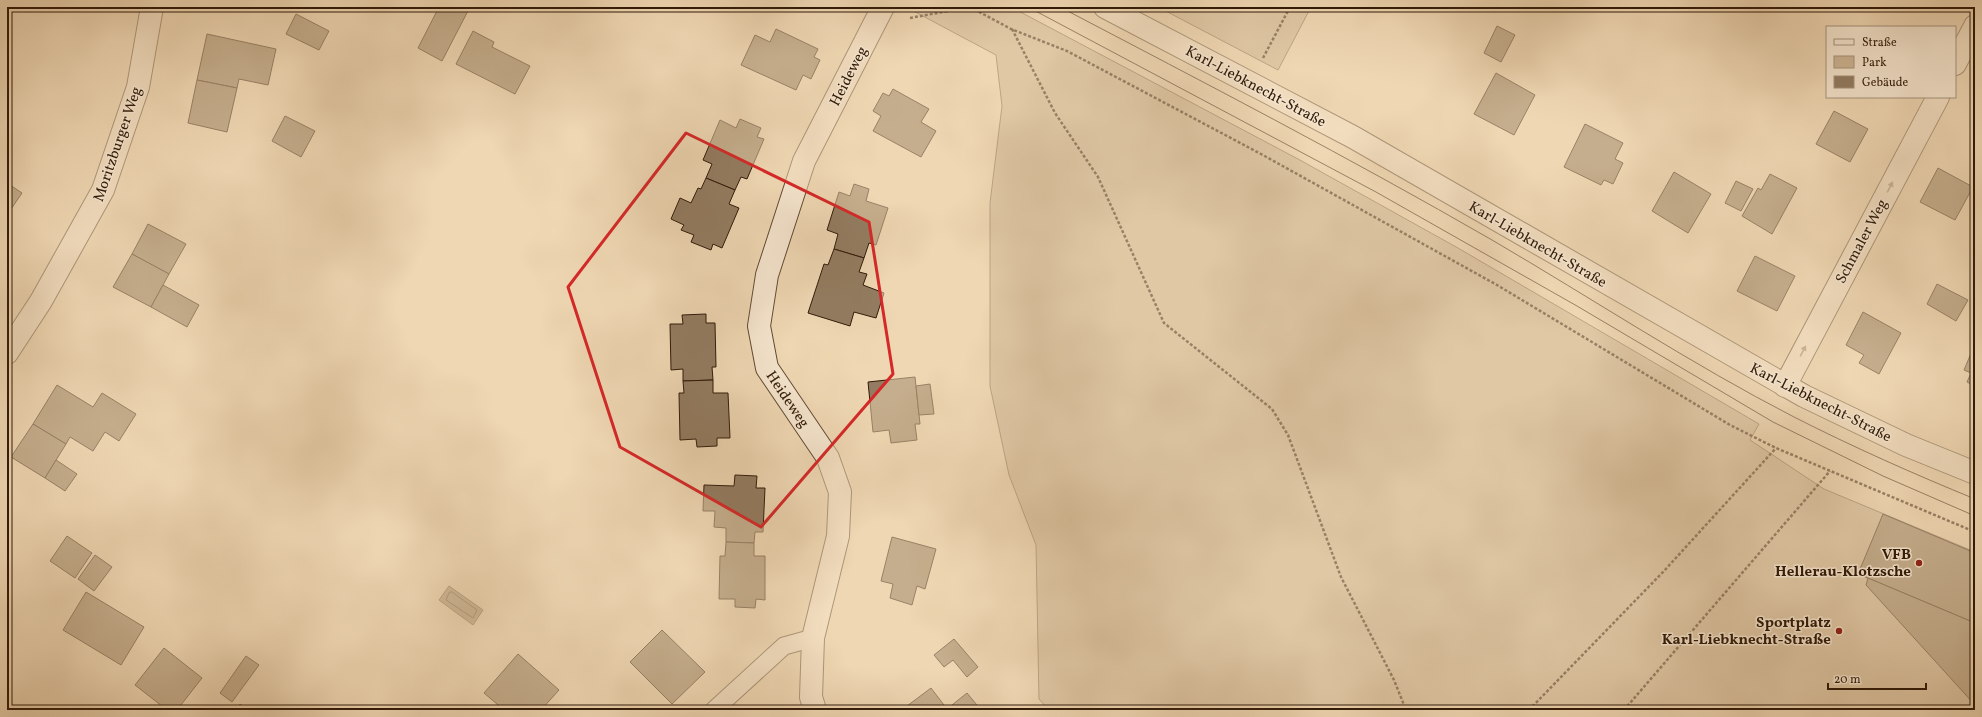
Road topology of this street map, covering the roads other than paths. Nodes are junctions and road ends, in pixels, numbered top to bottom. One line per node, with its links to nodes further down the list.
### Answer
1 (152, 7): 7 (street, Moritzburger Weg)
2 (883, 7): 10 (street, Heideweg)
3 (1105, 7): 8 (street, Karl-Liebknecht-Straße)
4 (1975, 26): 5 (street)
5 (1956, 62)
6 (1937, 98): 8 (street, Schmaler Weg, one-way to 6)
7 (7, 353)
8 (1785, 386): 9 (street, Karl-Liebknecht-Straße)
9 (1975, 473)
10 (812, 638): 11 (lane); 12 (street, Heideweg)
11 (714, 710)
12 (815, 710)

